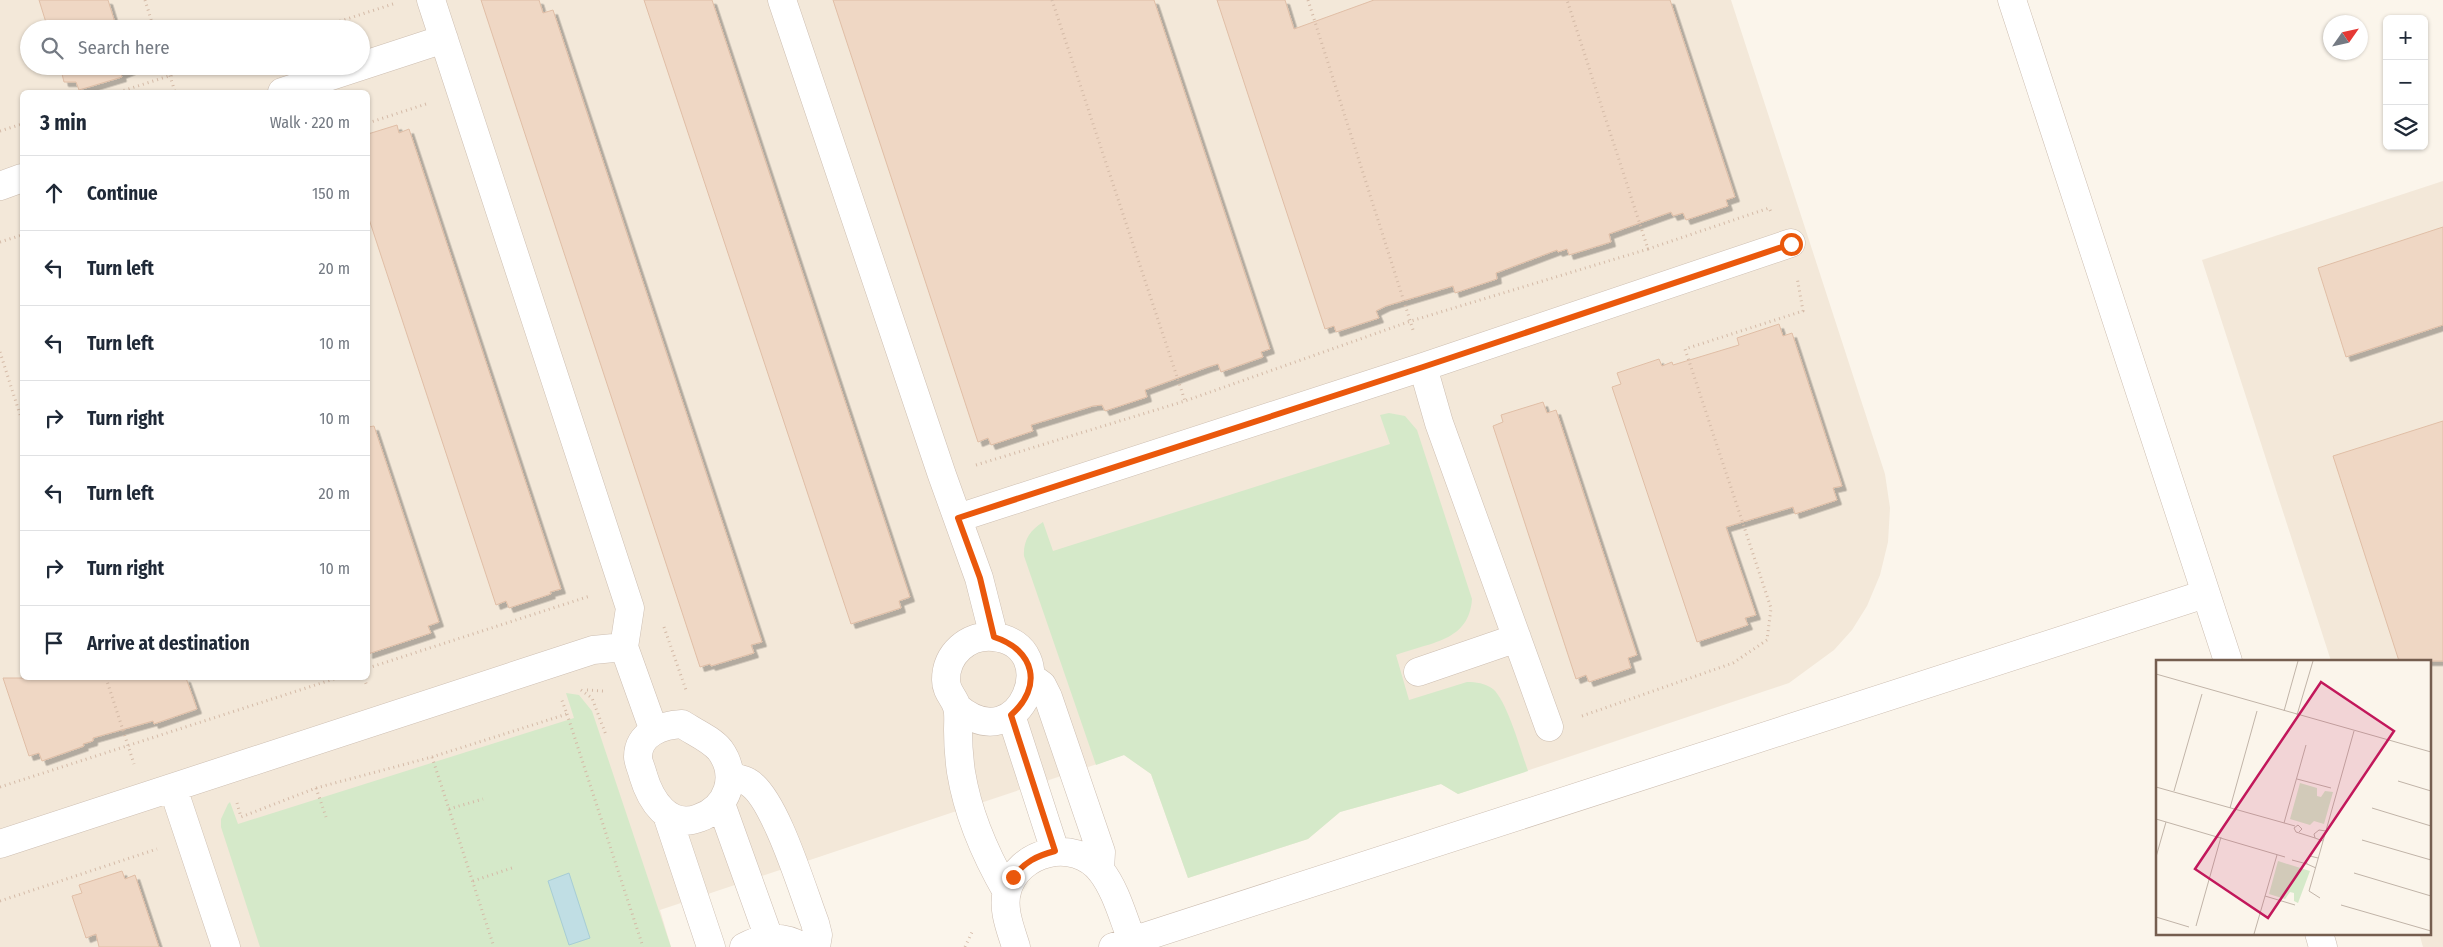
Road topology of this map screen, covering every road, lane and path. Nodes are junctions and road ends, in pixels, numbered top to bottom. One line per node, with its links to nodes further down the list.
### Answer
1 (145, 0): 9 (path)
2 (404, 0): 10 (path)
3 (431, 0): 11 (street)
4 (782, 0): 34 (street)
5 (1052, 0): 32 (path)
6 (1308, 0): 29 (path)
7 (1567, 0): 28 (path)
8 (2012, 0): 36 (street)
9 (151, 20)
10 (343, 20)
11 (444, 39): 12 (street); 40 (street)
12 (370, 63)
13 (173, 75): 15 (path)
14 (334, 75): 18 (street)
15 (170, 76): 16 (path); 17 (path)
16 (125, 90)
17 (174, 90)
18 (288, 90)
19 (432, 102): 20 (path)
20 (370, 122)
21 (20, 125): 22 (path)
22 (0, 131)
23 (20, 179): 24 (street)
24 (0, 186)
25 (20, 236): 26 (path)
26 (0, 242)
27 (1791, 244): 28 (path); 31 (street); 52 (path)
28 (1648, 249): 32 (path)
29 (1408, 309)
30 (0, 352): 33 (path)
31 (1423, 367): 35 (street); 39 (street)
32 (1184, 401): 34 (path)
33 (20, 415)
34 (942, 476): 35 (street)
35 (958, 518): 38 (street)
36 (2206, 594): 41 (street); 78 (street)
37 (591, 595): 42 (path)
38 (994, 637): 44 (street); 49 (street)
39 (1518, 638): 43 (street); 52 (street)
40 (624, 646): 53 (street); 59 (street)
41 (2228, 660)
42 (370, 667)
43 (1418, 672)
44 (1031, 678): 51 (street); 72 (street)
45 (107, 680): 55 (path)
46 (331, 680): 55 (path)
47 (576, 688): 54 (path)
48 (561, 697): 50 (path)
49 (957, 707): 51 (street); 74 (street)
50 (567, 714): 56 (path); 81 (path)
51 (1011, 715): 70 (street)
52 (1549, 727)
53 (654, 730): 57 (street); 66 (street)
54 (607, 737)
55 (128, 746): 58 (path); 61 (path)
56 (432, 757): 60 (path); 65 (path)
57 (730, 776): 64 (street); 85 (street)
58 (0, 787)
59 (173, 788): 61 (street); 79 (street)
60 (316, 788): 63 (path); 67 (path)
61 (144, 797): 68 (street)
62 (483, 799): 65 (path)
63 (236, 801)
64 (721, 804): 66 (street); 77 (street)
65 (449, 809): 73 (path)
66 (667, 815): 82 (street)
67 (326, 817)
68 (0, 844)
69 (158, 849): 75 (path)
70 (1055, 851): 72 (street); 74 (street)
71 (512, 868): 73 (path)
72 (1100, 870): 78 (street)
73 (473, 881): 80 (path)
74 (1007, 892): 86 (street)
75 (0, 901)
76 (2319, 934): 87 (street)
77 (769, 938): 83 (street); 84 (street)
78 (1123, 944)
79 (226, 947)
80 (494, 947)
81 (643, 947)
82 (711, 947)
83 (744, 947)
84 (803, 947)
85 (816, 947)
86 (1016, 947)
87 (2324, 947)

